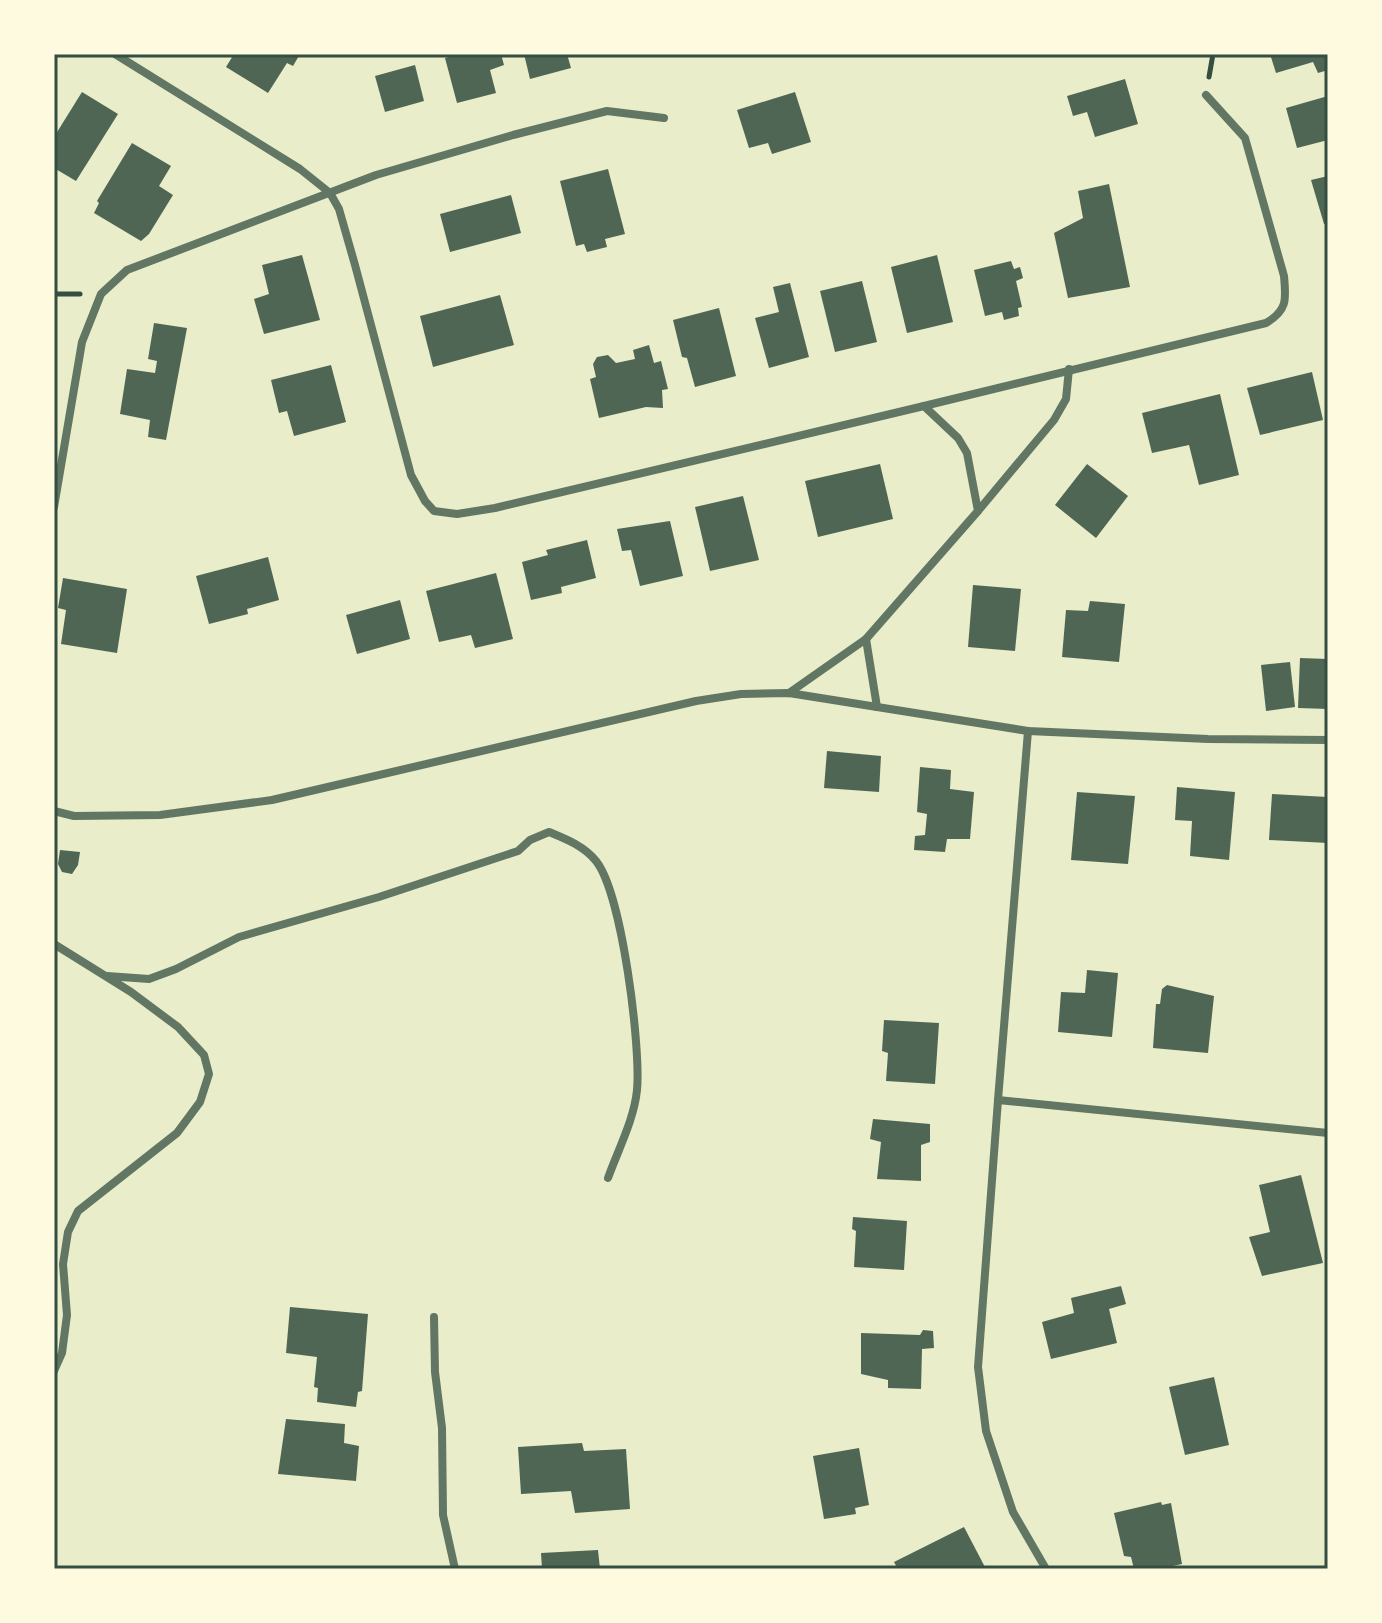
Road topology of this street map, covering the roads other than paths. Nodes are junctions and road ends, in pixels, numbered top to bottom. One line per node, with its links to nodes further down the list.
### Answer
1 (115, 54): 4 (street)
2 (1206, 95): 5 (street)
3 (664, 118): 4 (street)
4 (330, 193): 6 (street); 7 (street)
5 (1069, 369): 6 (street); 8 (street)
6 (924, 406): 8 (street)
7 (54, 507)
8 (978, 511): 9 (street)
9 (866, 639): 10 (street); 11 (street)
10 (789, 693): 11 (street); 14 (street)
11 (877, 707): 12 (street)
12 (1028, 731): 13 (street); 17 (street)
13 (1328, 740)
14 (54, 811)
15 (54, 944): 16 (street)
16 (107, 976): 19 (street); 21 (street)
17 (998, 1100): 18 (street); 23 (street)
18 (1328, 1133)
19 (608, 1178)
20 (434, 1317): 22 (street)
21 (54, 1371)
22 (455, 1569)
23 (1046, 1569)

